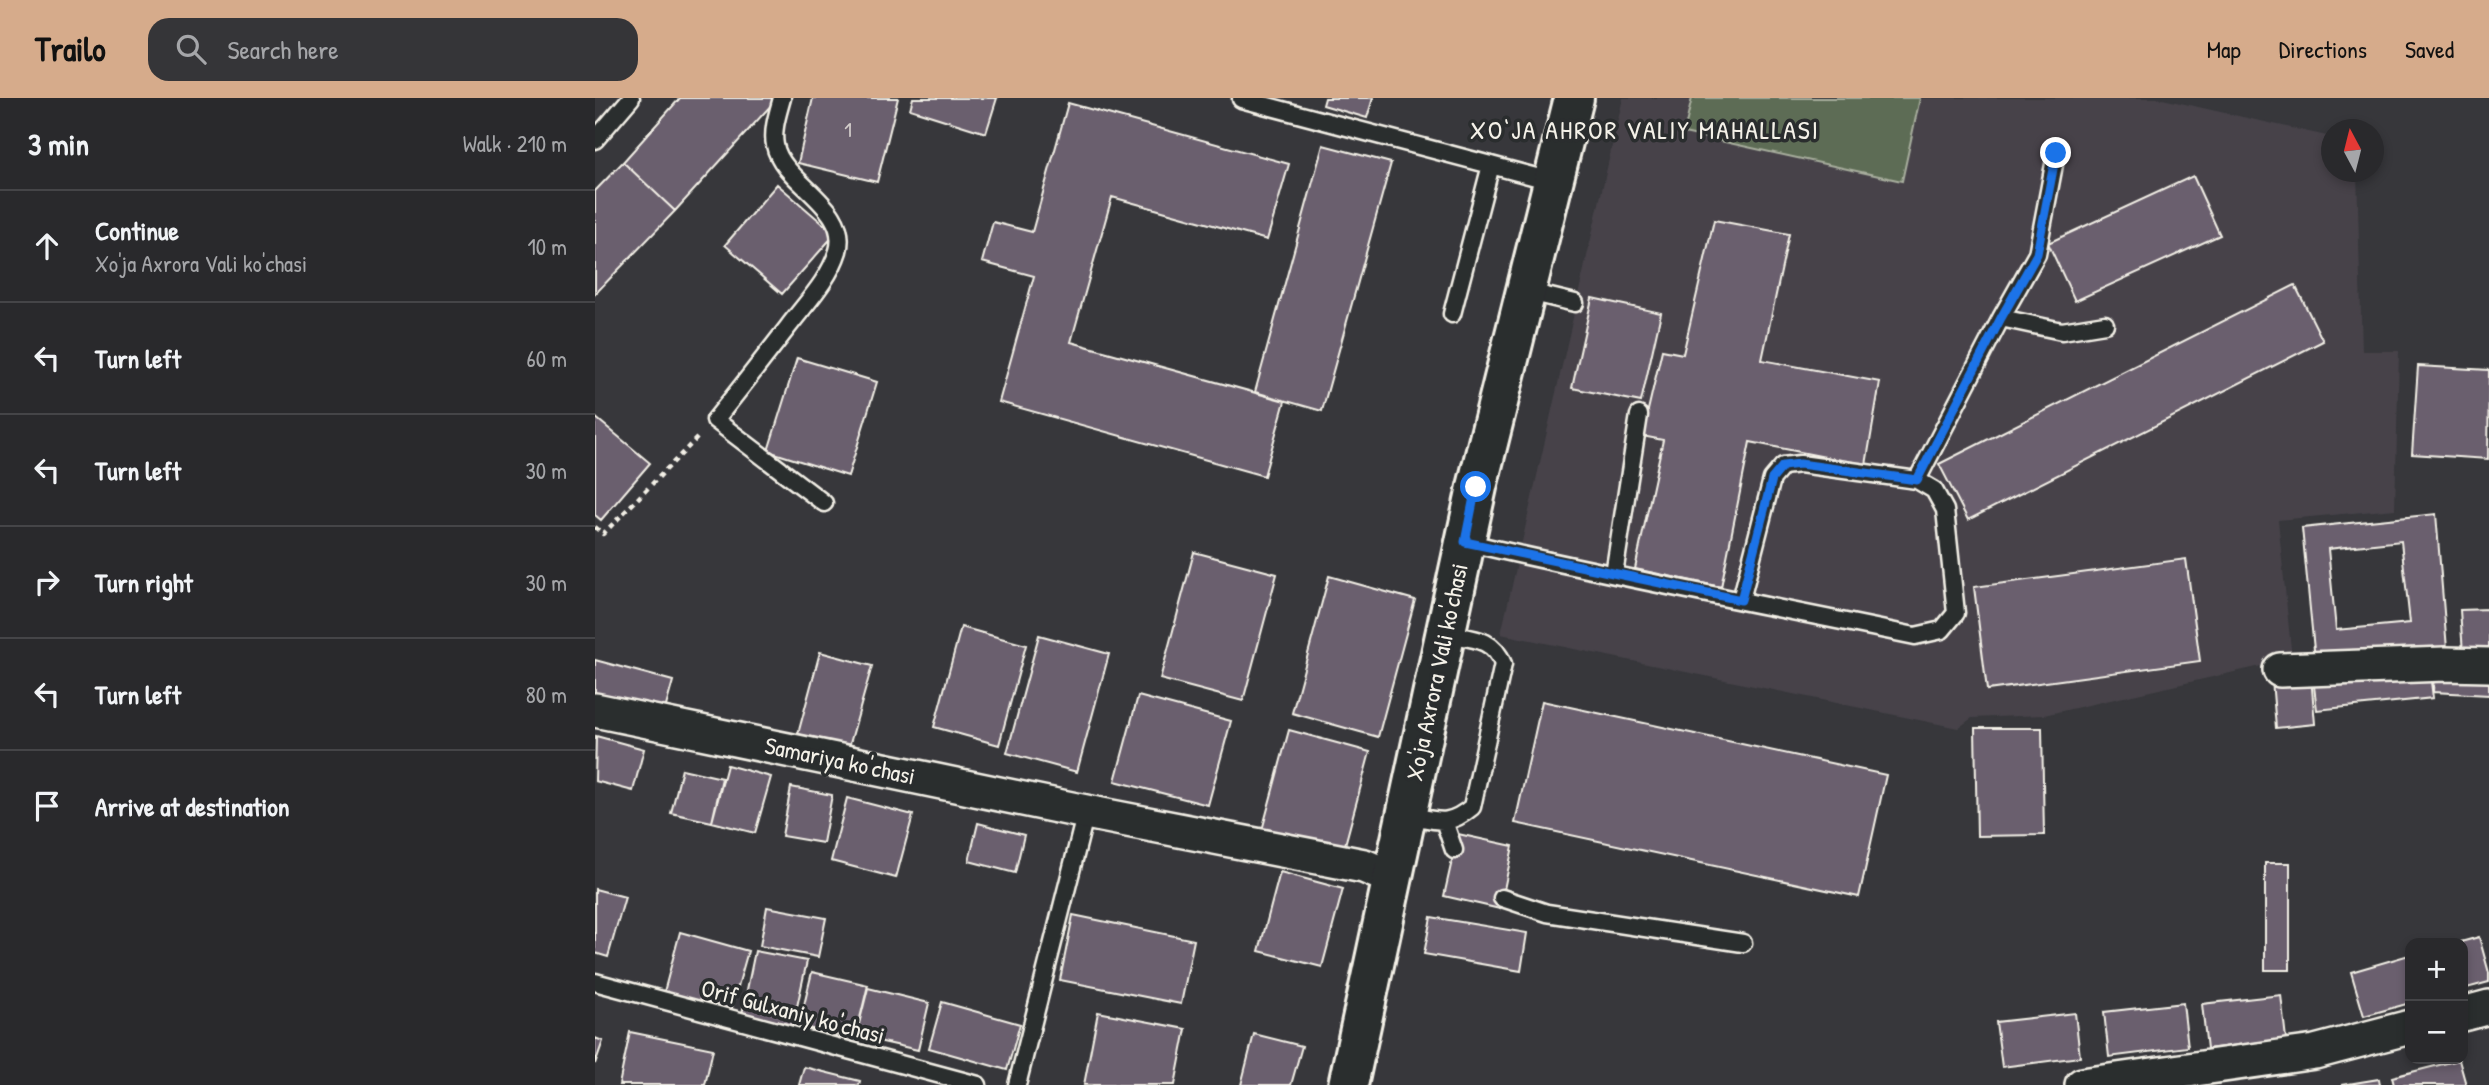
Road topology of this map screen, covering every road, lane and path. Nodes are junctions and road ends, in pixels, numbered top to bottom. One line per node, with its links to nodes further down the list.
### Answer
1 (631, 98): 5 (lane)
2 (782, 98): 15 (lane)
3 (1574, 98): 8 (main road, Xo'ja Axrora Vali ko'chasi)
4 (1241, 99): 7 (lane)
5 (595, 140)
6 (2056, 153): 12 (lane)
7 (1491, 165): 8 (lane); 11 (lane)
8 (1555, 182): 9 (main road, Xo'ja Axrora Vali ko'chasi)
9 (1525, 291): 10 (lane); 19 (main road, Xo'ja Axrora Vali ko'chasi)
10 (1574, 303)
11 (1452, 314)
12 (2001, 318): 13 (lane); 16 (lane)
13 (2105, 324)
14 (1639, 415): 20 (lane)
15 (715, 420): 17 (lane); 18 (path)
16 (1917, 480): 21 (lane); 21 (lane)
17 (824, 503)
18 (595, 527)
19 (1465, 542): 20 (lane); 22 (main road, Xo'ja Axrora Vali ko'chasi)
20 (1613, 574): 21 (lane)
21 (1741, 600)
22 (1446, 634): 27 (main road, Xo'ja Axrora Vali ko'chasi); 28 (lane)
23 (2489, 666): 24 (street)
24 (2280, 670)
25 (595, 710): 26 (street, Samariya ko'chasi)
26 (1086, 812): 30 (street, Samariya ko'chasi); 38 (lane)
27 (1407, 815): 28 (lane); 30 (main road, Xo'ja Axrora Vali ko'chasi)
28 (1444, 821): 29 (lane)
29 (1454, 850)
30 (1394, 879): 39 (main road, Xo'ja Axrora Vali ko'chasi)
31 (1502, 898): 32 (lane)
32 (1743, 943)
33 (595, 982): 37 (lane, Orif Gulxaniy ko'chasi)
34 (2489, 1007): 35 (street)
35 (2468, 1013)
36 (2405, 1028): 40 (street)
37 (978, 1085)
38 (1017, 1085)
39 (1348, 1085)
40 (2082, 1085)

